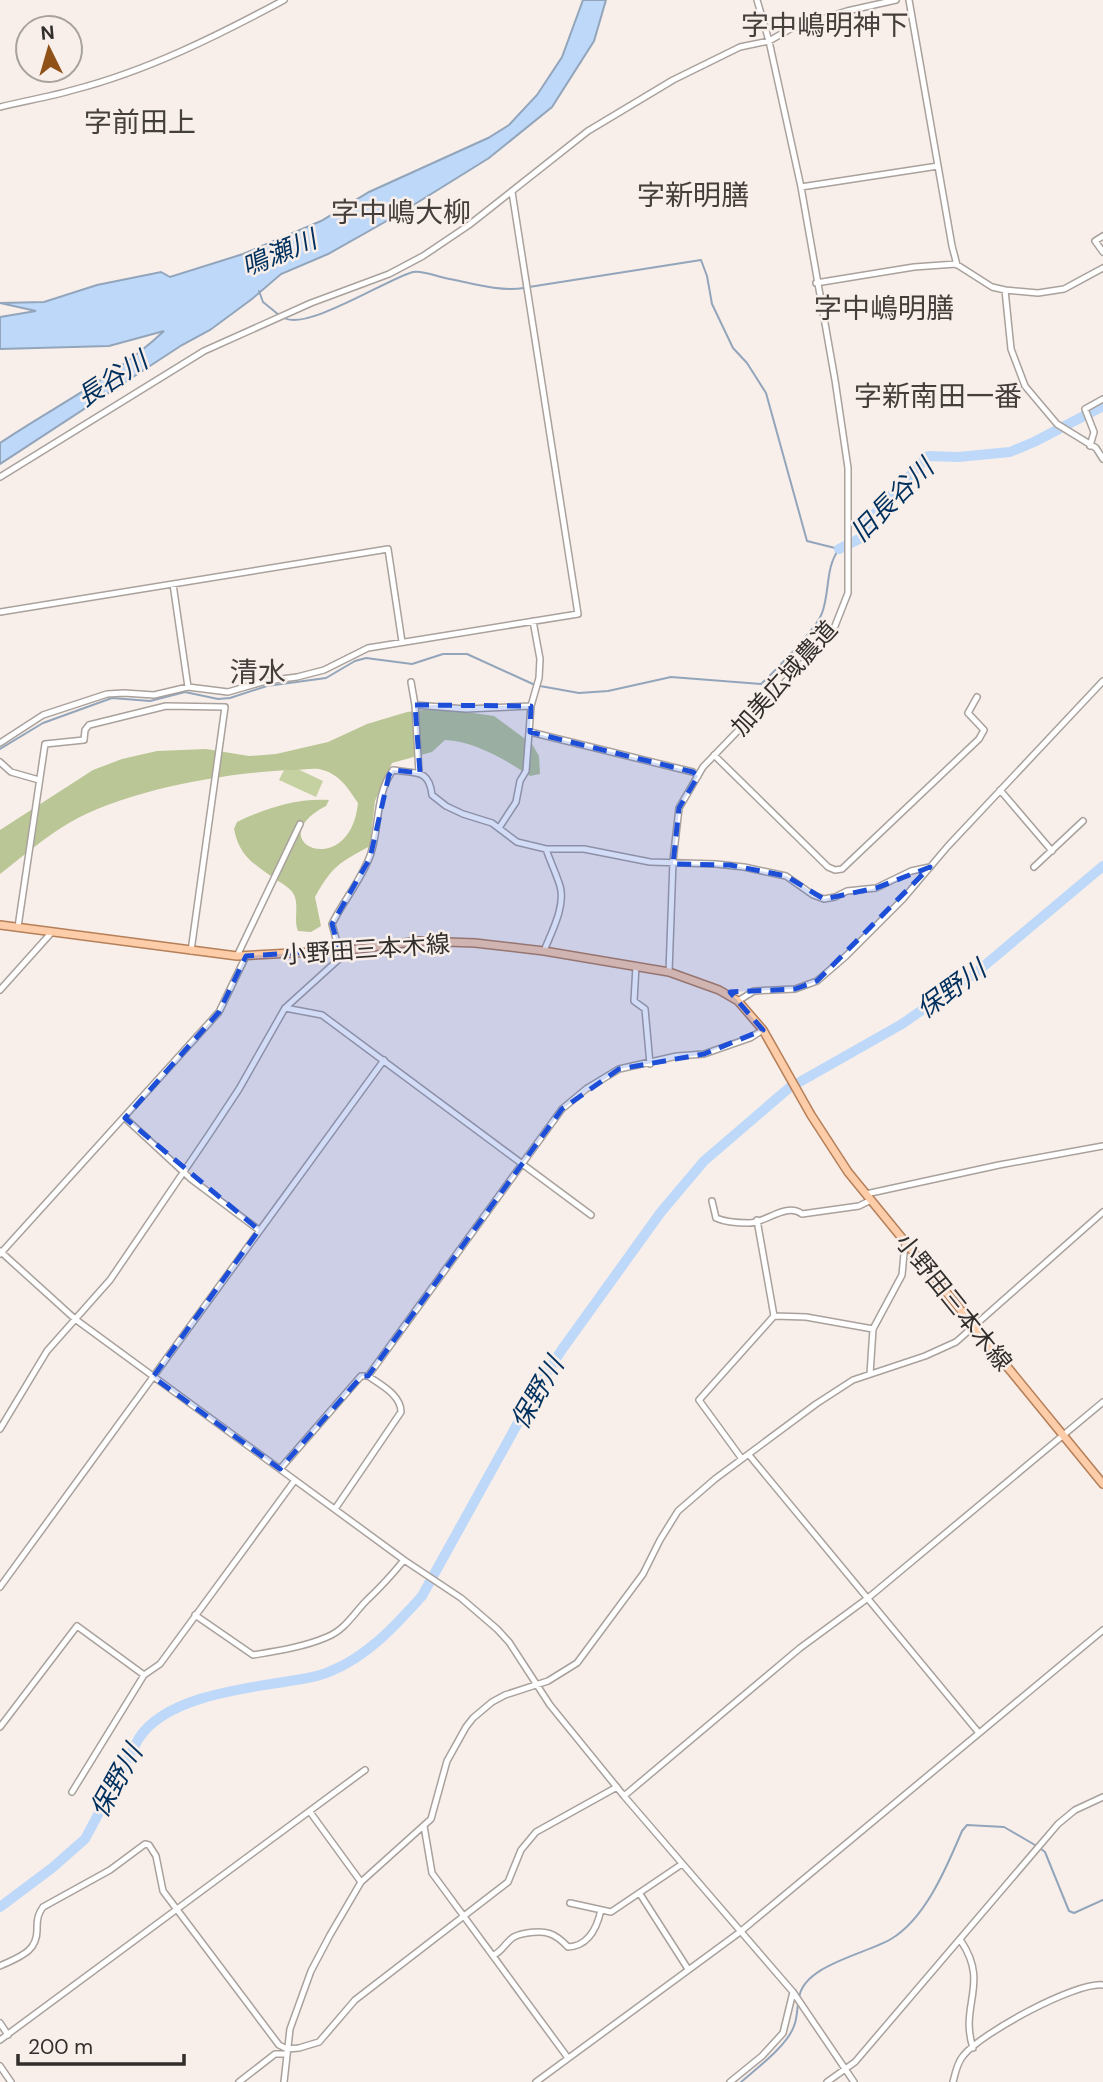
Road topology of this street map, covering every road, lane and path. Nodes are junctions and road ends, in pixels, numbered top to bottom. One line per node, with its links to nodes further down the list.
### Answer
1 (285, 0): 6 (street)
2 (757, 0): 5 (street, 加美広域農道)
3 (896, 0): 5 (street)
4 (909, 0): 7 (street)
5 (769, 41): 8 (street, 加美広域農道); 9 (street)
6 (0, 107)
7 (938, 166): 8 (street); 12 (street)
8 (801, 187): 14 (street, 加美広域農道)
9 (512, 192): 19 (street); 22 (street)
10 (1103, 236): 11 (street)
11 (1103, 252)
12 (957, 265): 14 (street); 15 (street)
13 (1103, 268): 15 (street)
14 (816, 283): 32 (street, 加美広域農道)
15 (1005, 290): 17 (street)
16 (1103, 399): 17 (street)
17 (1090, 446): 18 (street)
18 (1103, 459)
19 (0, 477)
20 (173, 584): 21 (street); 23 (street); 26 (street)
21 (0, 612)
22 (533, 621): 23 (street); 29 (street)
23 (402, 642): 26 (street)
24 (1103, 681): 37 (street)
25 (411, 682): 28 (street)
26 (188, 687): 31 (street)
27 (977, 697): 32 (street)
28 (415, 705): 29 (street); 34 (street)
29 (531, 706): 30 (street)
30 (530, 732): 35 (street); 40 (street)
31 (0, 743)
32 (714, 755): 35 (street, 加美広域農道)
33 (0, 762): 36 (street)
34 (419, 773): 40 (street); 49 (street)
35 (698, 776): 43 (street, 加美広域農道)
36 (39, 780): 47 (street); 51 (street)
37 (1000, 790): 42 (street); 44 (street)
38 (1083, 821): 42 (street)
39 (300, 824): 53 (street)
40 (499, 828): 41 (street)
41 (545, 849): 43 (street); 52 (street)
42 (1052, 851): 45 (street)
43 (673, 864): 44 (street); 56 (street, 加美広域農道)
44 (930, 867): 58 (street)
45 (1034, 867)
46 (0, 925): 47 (main road, 小野田三本木線)
47 (18, 927): 48 (main road, 小野田三本木線)
48 (52, 932): 51 (main road, 小野田三本木線); 57 (street)
49 (339, 950): 50 (main road, 小野田三本木線); 54 (main road, 小野田三本木線)
50 (349, 950): 52 (main road, 小野田三本木線); 59 (street)
51 (191, 951): 53 (main road, 小野田三本木線)
52 (544, 951): 55 (main road, 小野田三本木線)
53 (237, 956): 54 (main road, 小野田三本木線)
54 (246, 956): 63 (street)
55 (636, 966): 56 (main road, 小野田三本木線); 62 (street)
56 (669, 972): 58 (main road, 小野田三本木線)
57 (0, 990)
58 (738, 1001): 60 (main road, 小野田三本木線)
59 (285, 1008): 61 (street); 66 (street)
60 (763, 1030): 62 (street); 67 (main road, 小野田三本木線)
61 (384, 1060): 65 (street); 72 (street)
62 (650, 1063): 65 (street)
63 (125, 1118): 66 (street); 74 (street)
64 (1103, 1146): 67 (street)
65 (522, 1164): 70 (street); 80 (street)
66 (183, 1172): 72 (street); 76 (street)
67 (869, 1197): 71 (street); 73 (main road, 小野田三本木線)
68 (712, 1201): 71 (street)
69 (1103, 1212): 77 (street)
70 (591, 1215)
71 (757, 1220): 75 (street)
72 (259, 1230): 81 (street)
73 (905, 1243): 77 (main road, 小野田三本木線); 78 (street)
74 (0, 1253): 76 (street)
75 (774, 1316): 78 (street); 86 (street)
76 (75, 1320): 81 (street); 83 (street)
77 (975, 1328): 79 (street); 84 (main road, 小野田三本木線)
78 (873, 1329): 79 (street)
79 (870, 1374): 85 (street)
80 (368, 1376): 87 (street); 90 (street)
81 (153, 1377): 87 (street); 92 (street)
82 (1103, 1402): 84 (street)
83 (0, 1429)
84 (1065, 1436): 89 (main road, 小野田三本木線); 93 (street)
85 (749, 1455): 86 (street); 93 (street)
86 (742, 1459): 97 (street)
87 (280, 1469): 88 (street)
88 (295, 1480): 90 (street); 94 (street)
89 (1103, 1484)
90 (335, 1509): 91 (street)
91 (406, 1561): 94 (street); 97 (street)
92 (0, 1587)
93 (868, 1598): 99 (street); 103 (street)
94 (195, 1615): 96 (street)
95 (1103, 1630): 99 (street)
96 (144, 1675): 98 (street); 102 (street)
97 (538, 1685): 101 (street); 106 (street)
98 (0, 1727)
99 (979, 1733): 114 (street)
100 (365, 1770): 105 (street)
101 (617, 1787): 103 (street); 113 (street)
102 (72, 1791)
103 (624, 1796): 107 (street)
104 (1103, 1797): 115 (street)
105 (310, 1812): 108 (street); 111 (street)
106 (424, 1826): 108 (street); 113 (street)
107 (682, 1864): 109 (street); 114 (street)
108 (361, 1882): 125 (street)
109 (640, 1894): 112 (street); 118 (street)
110 (570, 1903): 112 (street)
111 (176, 1910): 117 (street); 122 (street); 125 (street)
112 (601, 1910): 116 (street)
113 (463, 1916): 116 (street); 125 (street)
114 (740, 1932): 118 (street); 120 (street)
115 (961, 1941): 124 (street); 128 (street)
116 (494, 1955): 126 (street)
117 (0, 1966)
118 (688, 1969): 126 (street)
119 (1103, 1985): 124 (street)
120 (794, 1994): 128 (street); 133 (street)
121 (0, 2023): 122 (street)
122 (8, 2035): 123 (street)
123 (0, 2040)
124 (973, 2048): 136 (street)
125 (287, 2052): 130 (street); 131 (street)
126 (568, 2058): 132 (street)
127 (0, 2066): 129 (street)
128 (845, 2068): 134 (street); 135 (street)
129 (12, 2082)
130 (239, 2082)
131 (284, 2082)
132 (536, 2082)
133 (730, 2082)
134 (827, 2082)
135 (855, 2082)
136 (953, 2082)

